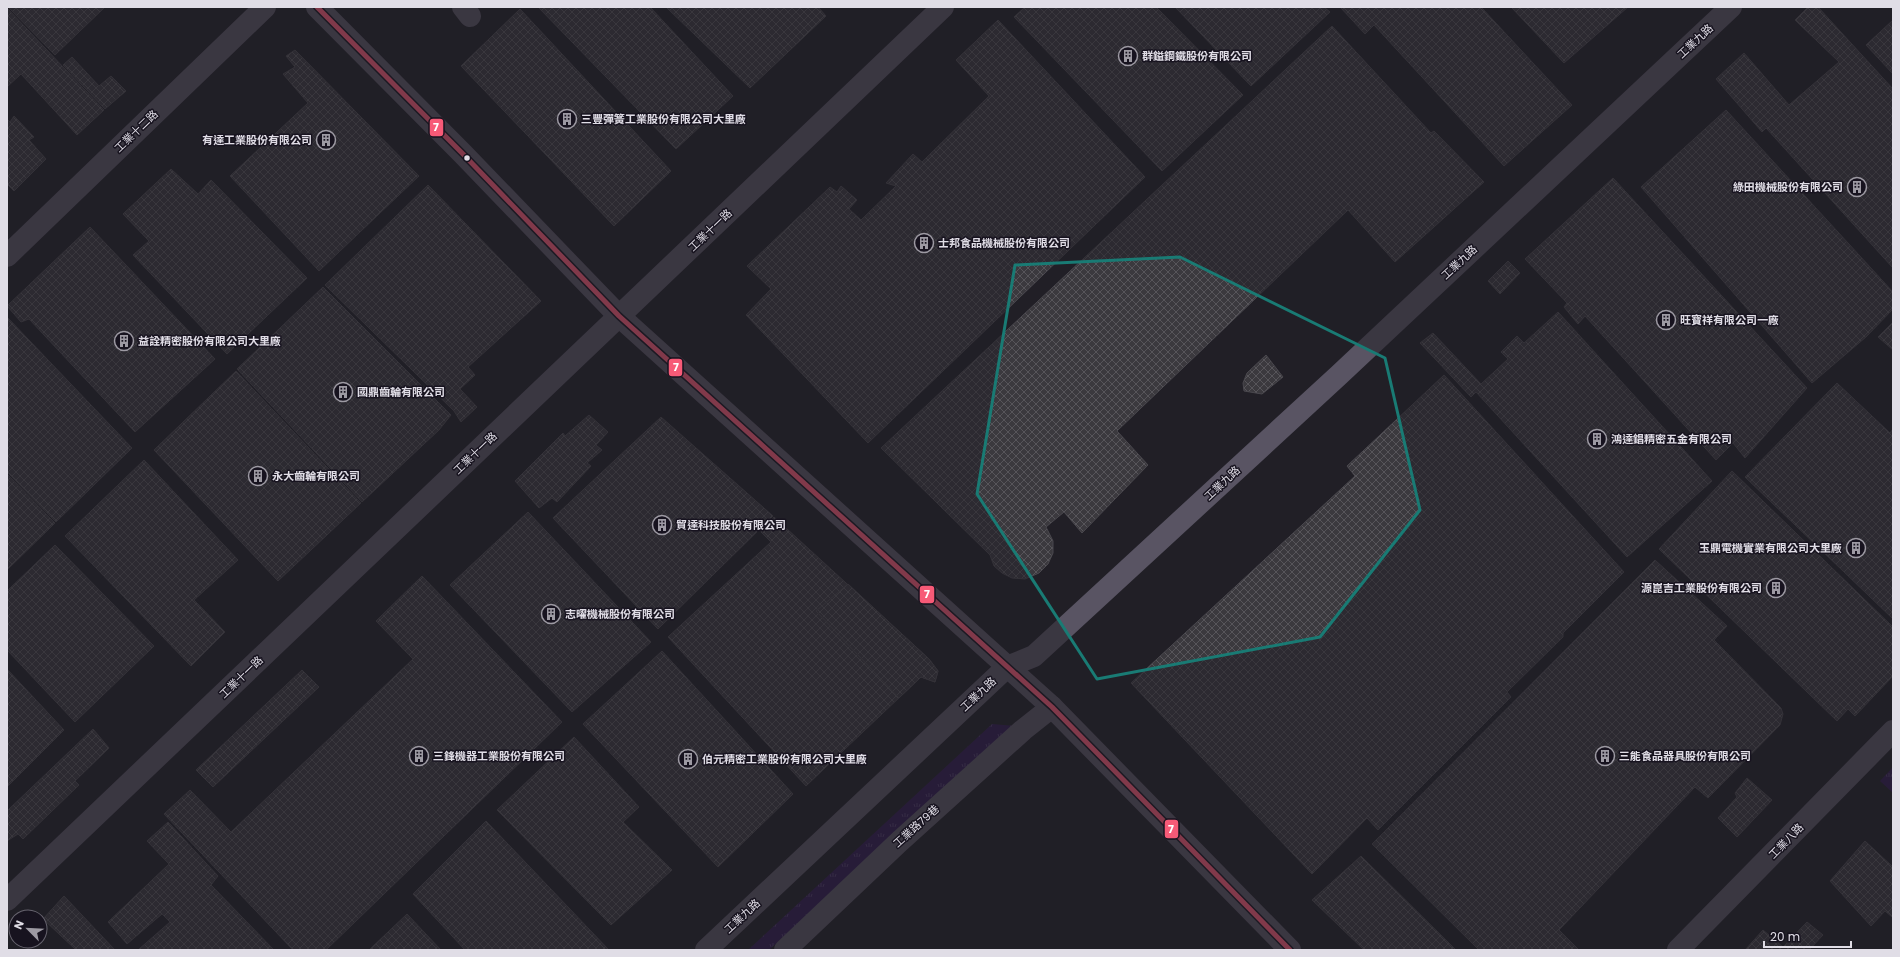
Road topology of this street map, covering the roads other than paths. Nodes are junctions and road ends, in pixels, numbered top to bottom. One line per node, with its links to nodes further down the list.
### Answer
1 (265, 7): 5 (street, 工業十二路)
2 (317, 7): 6 (street)
3 (943, 7): 6 (street, 工業十一路)
4 (1731, 7): 7 (street, 工業九路)
5 (7, 256)
6 (619, 316): 7 (street); 10 (street, 工業十一路)
7 (1007, 667): 8 (street); 11 (street, 工業九路)
8 (1052, 707): 12 (street, 工業路79巷); 13 (street)
9 (1893, 731): 14 (street, 工業八路)
10 (7, 900)
11 (706, 950)
12 (785, 950)
13 (1290, 950)
14 (1678, 950)

